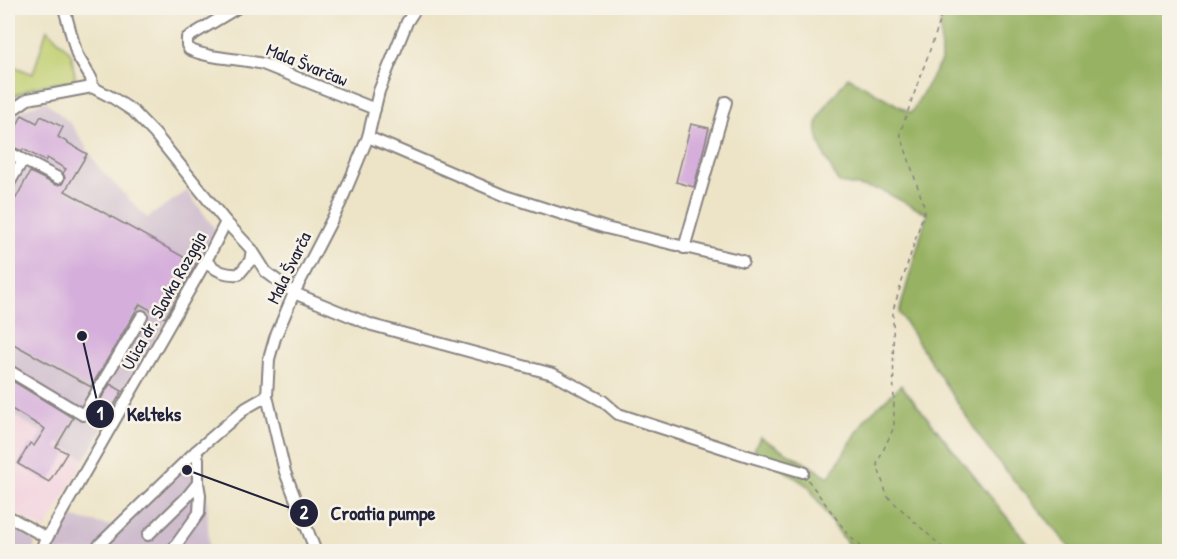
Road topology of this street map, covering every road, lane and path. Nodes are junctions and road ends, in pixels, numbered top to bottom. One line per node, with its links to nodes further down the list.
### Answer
1 (64, 8): 5 (street)
2 (237, 8): 7 (street, Mala Švarčaw)
3 (416, 8): 7 (street, Mala Švarča)
4 (932, 8): 34 (path)
5 (92, 87): 8 (street); 14 (street, Ulica dr. Slavka Rozgaja)
6 (726, 102): 15 (street)
7 (375, 109): 9 (street, Mala Švarča)
8 (8, 113)
9 (368, 137): 15 (street); 19 (street, Mala Švarča)
10 (8, 152): 11 (street)
11 (23, 160): 12 (street); 13 (street)
12 (58, 178)
13 (8, 185)
14 (226, 222): 16 (street, Ulica dr. Slavka Rozgaja); 17 (street, Ulica dr. Slavka Rozgaja)
15 (684, 248): 18 (street)
16 (252, 250): 17 (street); 19 (street, Ulica dr. Slavka Rozgaja)
17 (206, 261): 28 (street, Ulica dr. Slavka Rozgaja)
18 (742, 261)
19 (294, 293): 22 (street, Mala Švarča); 24 (street, Ulica dr. Slavka Rozgaja)
20 (142, 316): 21 (street)
21 (8, 370)
22 (267, 396): 23 (street); 32 (street, Mala Švarča)
23 (196, 451): 25 (street); 30 (street)
24 (803, 472): 33 (path)
25 (198, 483): 27 (street); 31 (street)
26 (8, 516): 28 (street)
27 (148, 535)
28 (47, 538): 29 (street, Ulica dr. Slavka Rozgaja)
29 (39, 552)
30 (95, 552)
31 (171, 552)
32 (315, 552)
33 (868, 552)
34 (947, 552)

